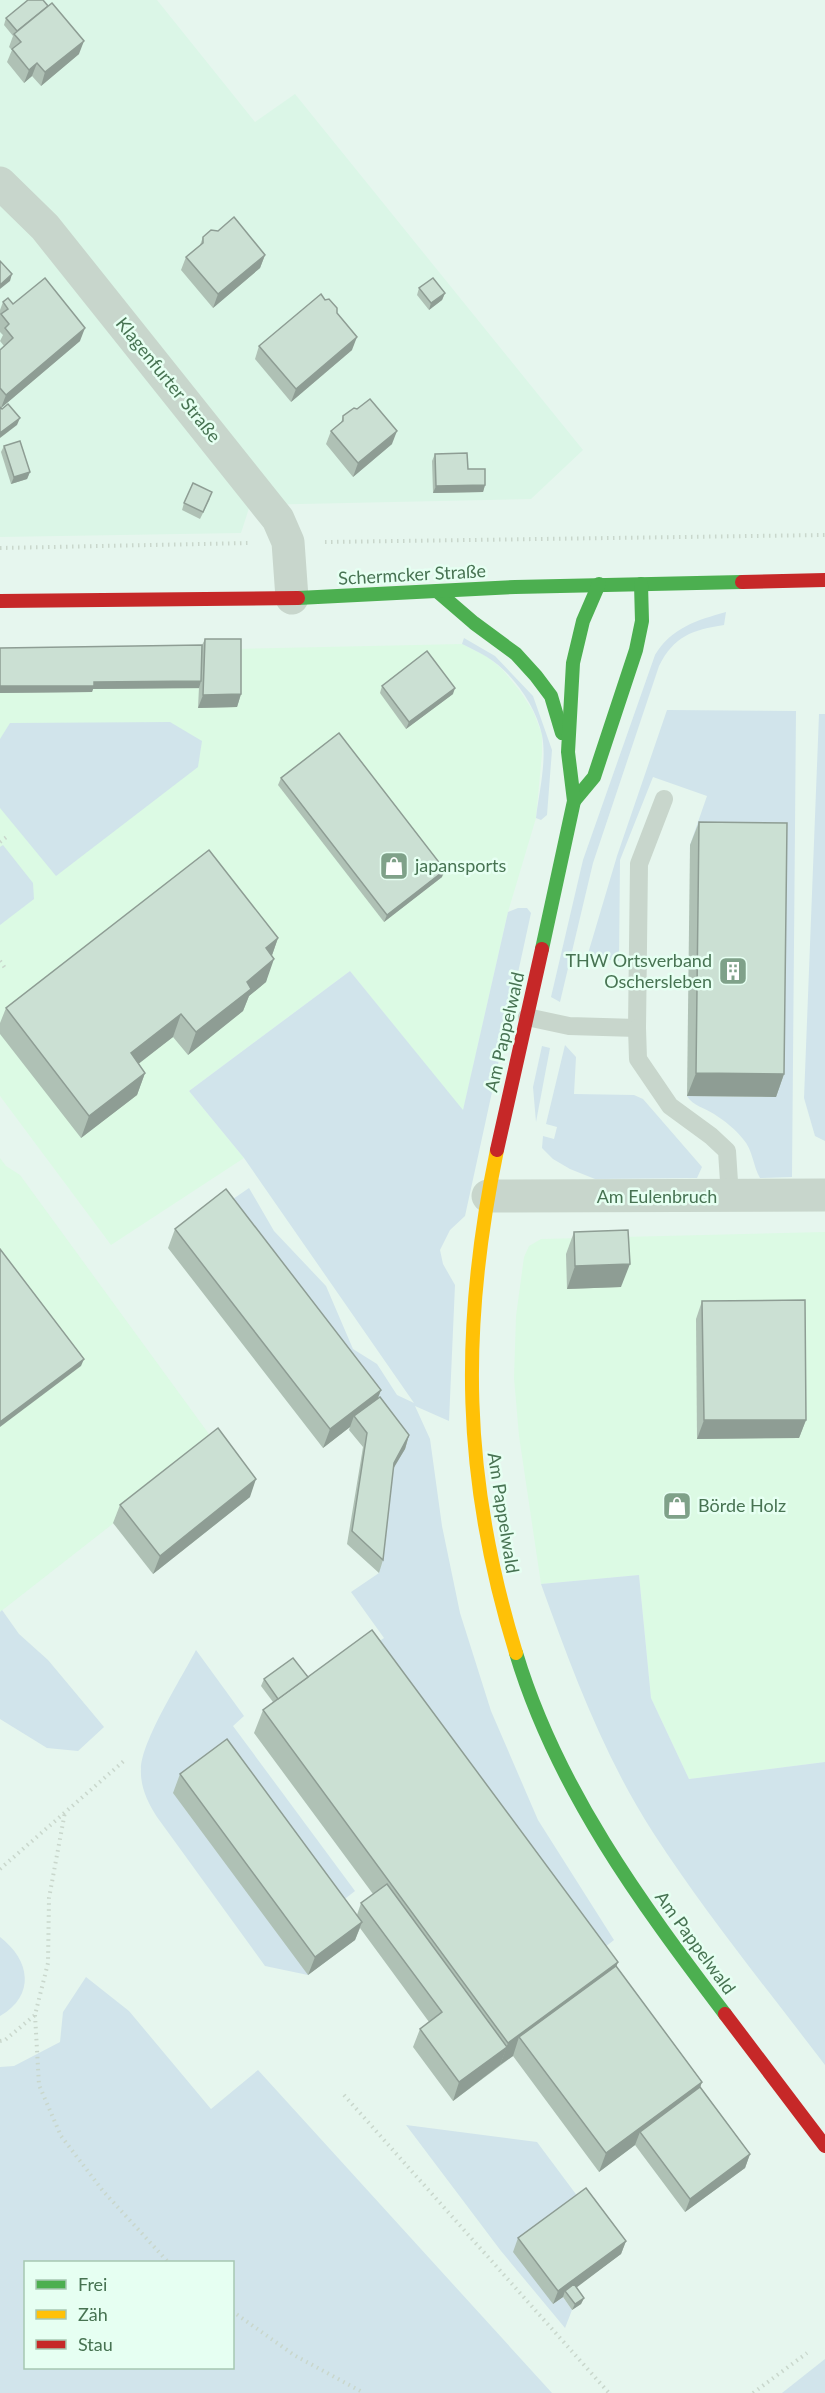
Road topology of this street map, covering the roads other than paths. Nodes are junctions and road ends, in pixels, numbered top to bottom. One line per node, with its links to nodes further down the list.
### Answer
1 (0, 183): 6 (street, Klagenfurter Straße)
2 (825, 580): 3 (street, Schermcker Straße)
3 (641, 584): 4 (street, Schermcker Straße); 10 (street, Am Pappelwald)
4 (598, 585): 5 (street, Schermcker Straße); 8 (street, Am Pappelwald)
5 (438, 592): 6 (street, Schermcker Straße); 8 (street)
6 (292, 598): 7 (street, Schermcker Straße)
7 (0, 601)
8 (568, 752): 10 (street, Am Pappelwald)
9 (664, 799): 12 (lane)
10 (574, 801): 11 (street, Am Pappelwald)
11 (527, 1017): 12 (lane); 14 (street, Am Pappelwald)
12 (637, 1028): 15 (lane)
13 (825, 1195): 15 (street, Am Eulenbruch)
14 (488, 1196): 15 (street, Am Eulenbruch); 16 (street, Am Pappelwald)
15 (730, 1197)
16 (825, 2146)

